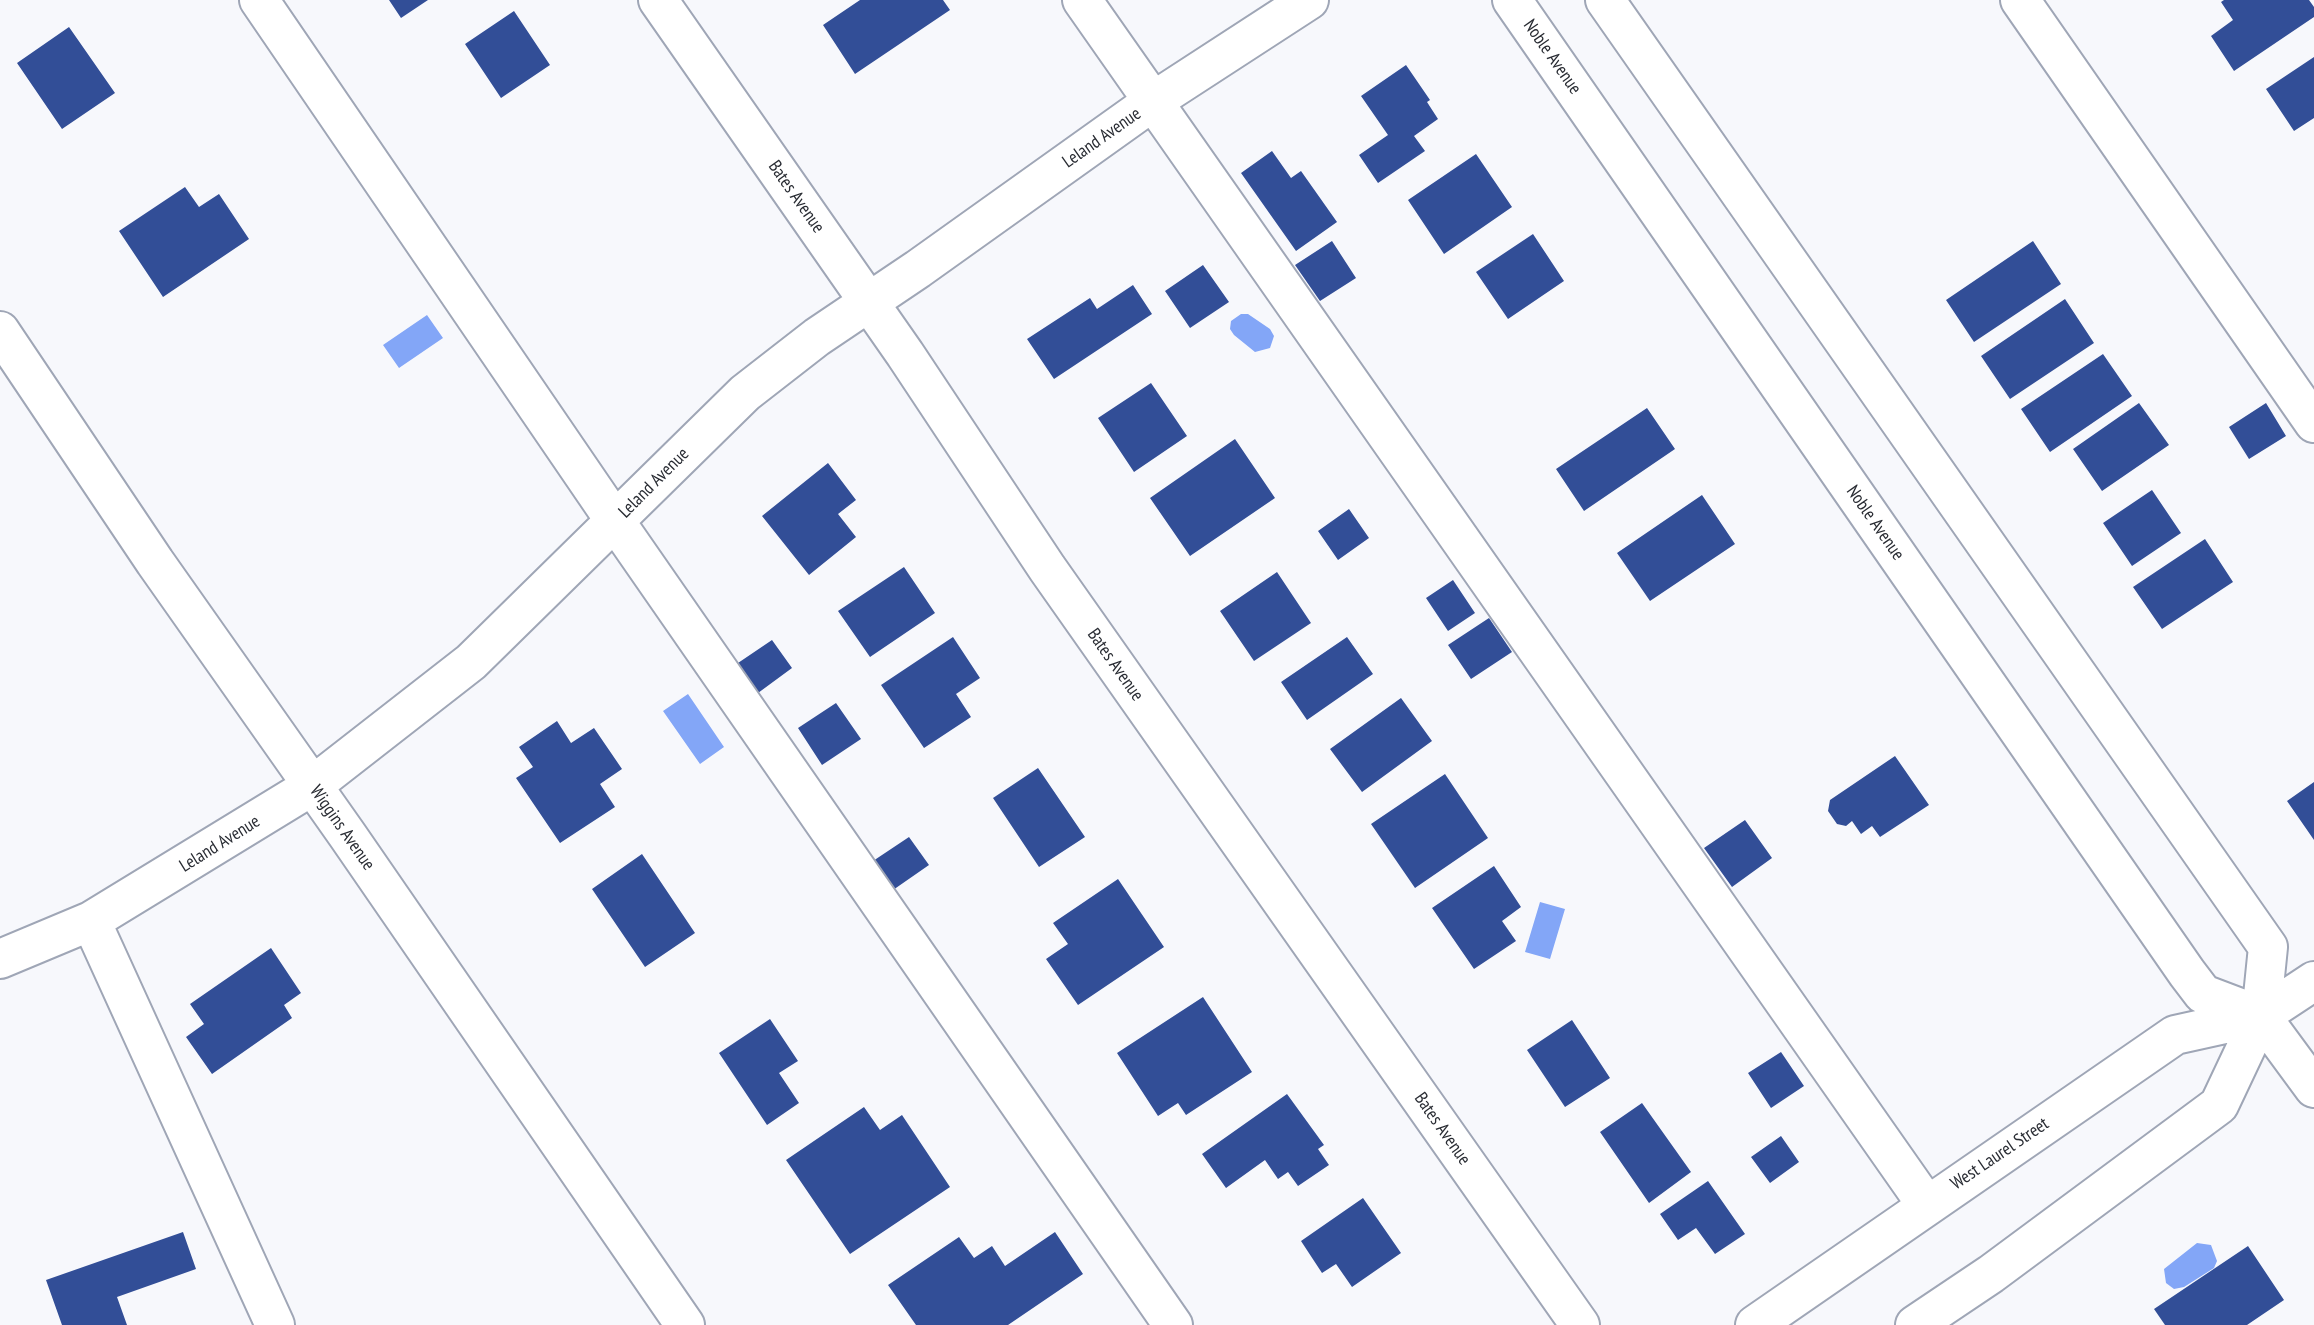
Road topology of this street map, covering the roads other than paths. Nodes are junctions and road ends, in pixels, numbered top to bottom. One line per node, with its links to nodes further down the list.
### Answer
1 (259, 0): 12 (street)
2 (658, 0): 9 (street, Bates Avenue)
3 (1082, 0): 8 (street)
4 (1309, 0): 8 (street, Leland Avenue)
5 (1512, 0): 17 (street, Noble Avenue)
6 (1605, 0): 17 (street)
7 (2020, 0): 11 (street)
8 (1152, 102): 9 (street, Leland Avenue); 19 (street)
9 (869, 301): 12 (street, Leland Avenue); 23 (street, Bates Avenue)
10 (1, 336): 13 (street, Wiggins Avenue)
11 (2314, 423)
12 (615, 521): 13 (street, Leland Avenue); 22 (street)
13 (312, 786): 14 (street, Leland Avenue); 21 (street, Wiggins Avenue)
14 (91, 921): 15 (street, Leland Avenue); 20 (street)
15 (0, 959)
16 (2314, 981): 17 (street, West Laurel Street)
17 (2261, 1016): 18 (street); 19 (street, West Laurel Street); 25 (street)
18 (2314, 1088)
19 (1926, 1204): 24 (street, West Laurel Street)
20 (275, 1325)
21 (685, 1325)
22 (1173, 1325)
23 (1580, 1325)
24 (1755, 1325)
25 (1915, 1325)

